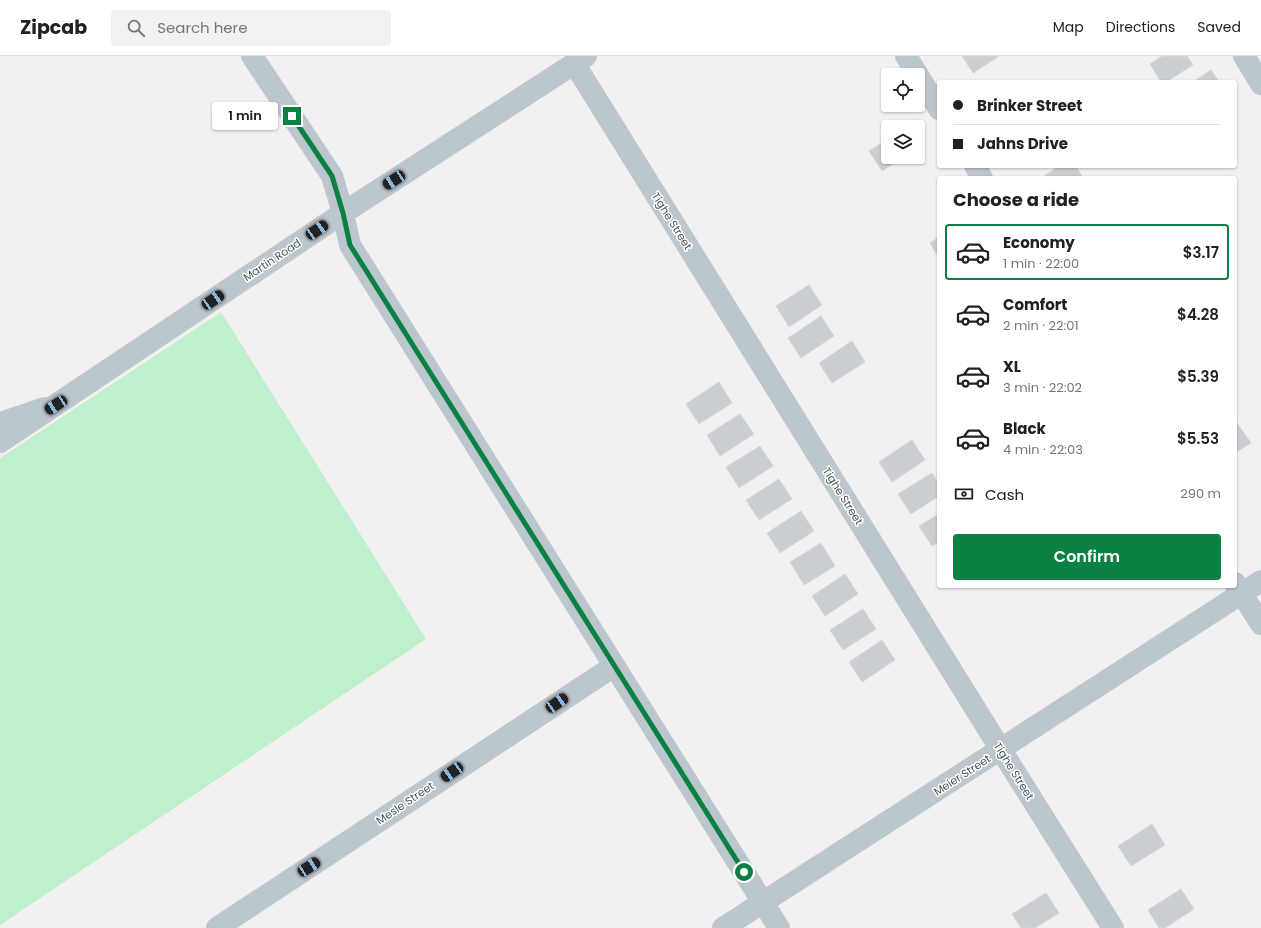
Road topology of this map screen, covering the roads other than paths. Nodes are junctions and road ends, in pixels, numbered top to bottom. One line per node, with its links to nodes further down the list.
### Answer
1 (252, 56): 7 (street)
2 (906, 56): 6 (street)
3 (1244, 56): 5 (street)
4 (580, 60): 7 (street, Martin Road); 15 (street, Tighe Street)
5 (1261, 84)
6 (937, 106)
7 (343, 213): 8 (street, Martin Road); 14 (street)
8 (56, 405): 9 (street); 10 (street, Martin Road)
9 (0, 423)
10 (0, 442)
11 (1261, 581): 12 (street, Meier Street)
12 (1238, 588): 13 (street); 15 (street, Meier Street)
13 (1261, 624)
14 (614, 666): 16 (street); 17 (street, Mesle Street)
15 (1001, 750): 16 (street, Meier Street); 20 (street, Tighe Street)
16 (763, 902): 18 (street, Meier Street); 19 (street)
17 (217, 928)
18 (723, 928)
19 (779, 928)
20 (1113, 928)

